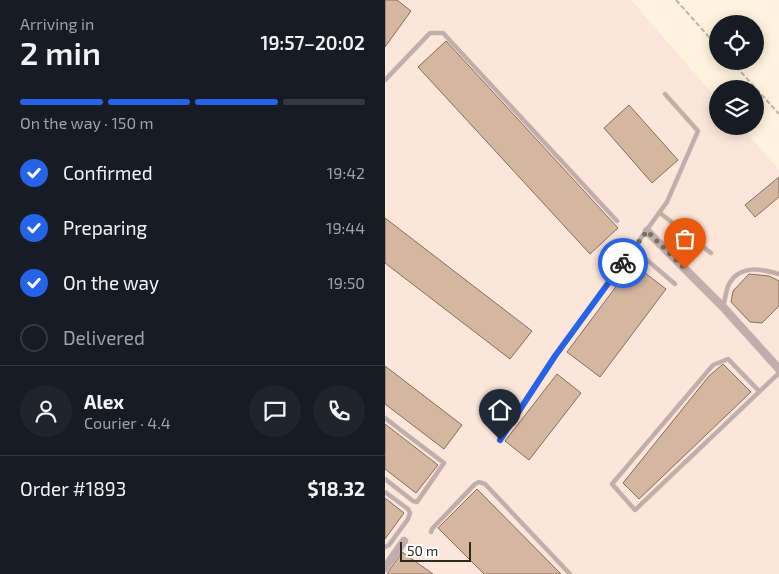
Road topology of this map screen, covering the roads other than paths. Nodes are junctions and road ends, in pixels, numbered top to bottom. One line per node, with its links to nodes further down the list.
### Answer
1 (385, 80): 4 (lane)
2 (665, 94): 3 (lane)
3 (660, 213): 5 (lane); 7 (lane)
4 (617, 222)
5 (647, 231): 6 (lane); 10 (street)
6 (634, 249): 9 (lane); 15 (lane)
7 (711, 252)
8 (779, 274): 10 (lane)
9 (675, 284)
10 (723, 307): 11 (street)
11 (779, 369)
12 (779, 373): 13 (lane)
13 (759, 391): 13 (lane)
14 (385, 418): 16 (lane)
15 (500, 440)
16 (385, 479)
17 (385, 492): 20 (lane)
18 (431, 532): 22 (lane)
19 (404, 541): 21 (street)
20 (385, 547)
21 (385, 568)
22 (570, 574)

